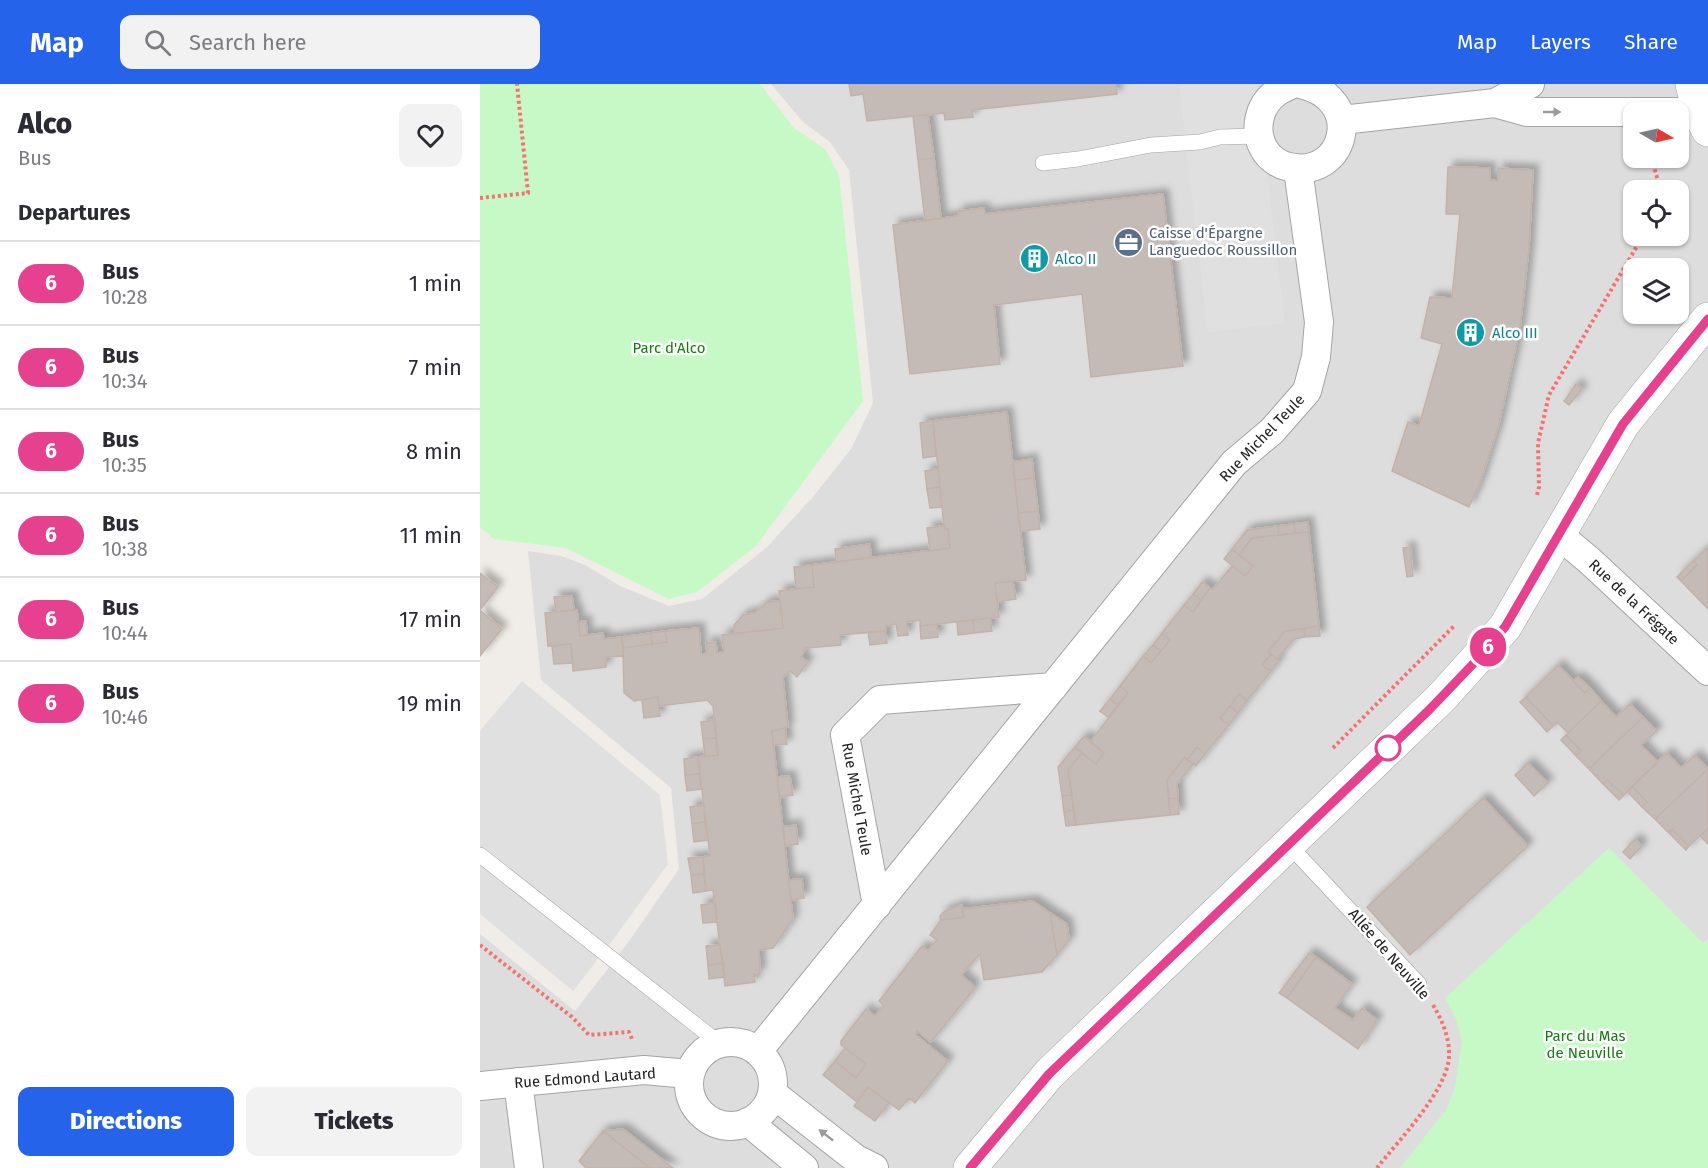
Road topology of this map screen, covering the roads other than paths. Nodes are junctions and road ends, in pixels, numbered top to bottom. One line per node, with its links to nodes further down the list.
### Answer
1 (1293, 84): 7 (street)
2 (1301, 84): 6 (street)
3 (1530, 84): 4 (street)
4 (1495, 103): 5 (street, one-way to 5); 6 (street)
5 (1700, 109)
6 (1342, 120): 9 (street)
7 (1259, 136): 8 (lane); 9 (street)
8 (1043, 163)
9 (1298, 169): 13 (street, Rue Michel Teule)
10 (1708, 319): 11 (street)
11 (1559, 535): 12 (street, Rue de la Frégate); 14 (street)
12 (1708, 671)
13 (1053, 687): 16 (street, Rue Michel Teule); 16 (street, Rue Michel Teule)
14 (1288, 844): 17 (lane, Allée de Neuville); 28 (street)
15 (480, 855): 18 (lane)
16 (877, 905): 19 (street, Rue Michel Teule)
17 (1419, 984)
18 (719, 1043): 19 (street); 20 (street)
19 (758, 1051): 23 (street)
20 (689, 1074): 21 (street, Rue Edmond Lautard); 24 (street)
21 (518, 1082): 22 (street, Rue Edmond Lautard); 25 (street)
22 (480, 1086)
23 (772, 1093): 24 (street); 27 (street, one-way to 23)
24 (748, 1122): 26 (street)
25 (530, 1168)
26 (804, 1168)
27 (874, 1168)
28 (970, 1168)

